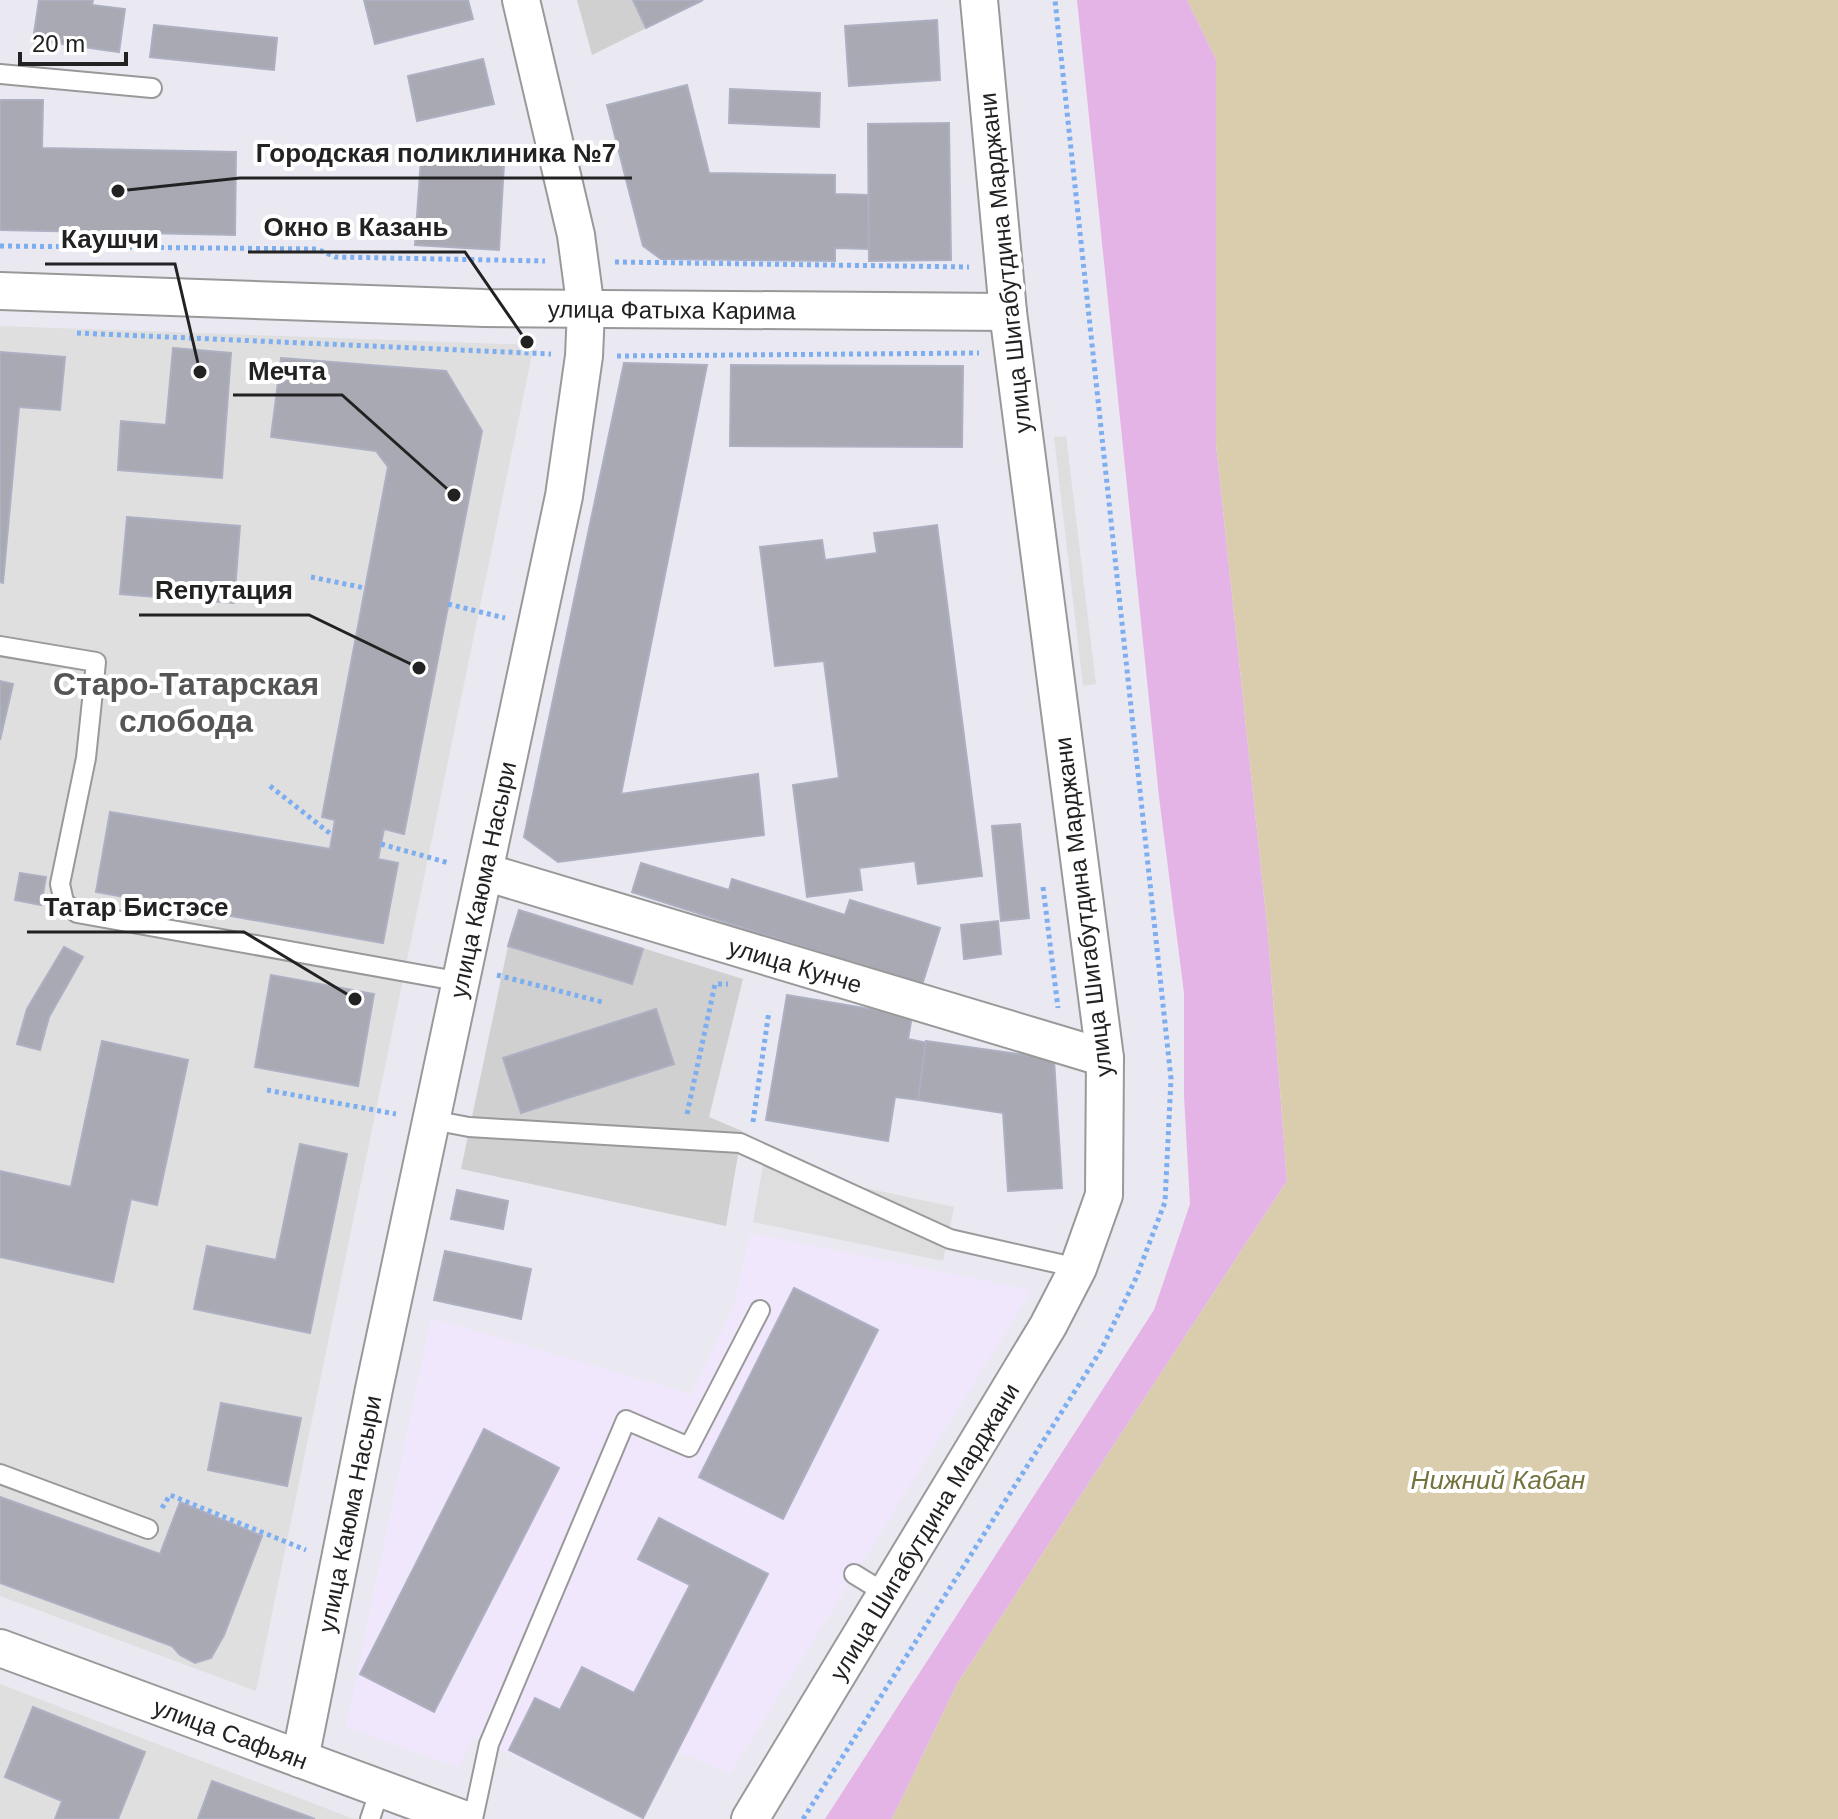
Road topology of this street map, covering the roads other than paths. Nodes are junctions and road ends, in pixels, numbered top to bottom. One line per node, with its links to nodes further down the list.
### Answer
1 (521, 0): 6 (street, улица Каюма Насыри)
2 (979, 0): 7 (street, улица Шигабутдина Марджани)
3 (0, 74): 4 (lane)
4 (152, 88)
5 (0, 291): 6 (street, улица Фатыха Карима)
6 (586, 310): 7 (street, улица Фатыха Карима); 9 (street, улица Каюма Насыри)
7 (1008, 312): 11 (street, улица Шигабутдина Марджани)
8 (0, 646): 10 (lane)
9 (485, 872): 10 (street, улица Каюма Насыри); 11 (street, улица Кунче)
10 (464, 975): 12 (street, улица Каюма Насыри)
11 (1105, 1058): 13 (street, улица Шигабутдина Марджани)
12 (432, 1120): 13 (lane); 20 (street, улица Каюма Насыри)
13 (1078, 1268): 18 (street, улица Шигабутдина Марджани)
14 (760, 1310): 23 (lane)
15 (0, 1474): 16 (lane)
16 (148, 1529)
17 (854, 1574): 18 (lane)
18 (885, 1593): 24 (street, улица Шигабутдина Марджани)
19 (0, 1648): 20 (street, улица Сафьян)
20 (300, 1759): 21 (street, улица Сафьян)
21 (375, 1804): 22 (street, улица Сафьян)
22 (463, 1819)
23 (473, 1819)
24 (750, 1819)

